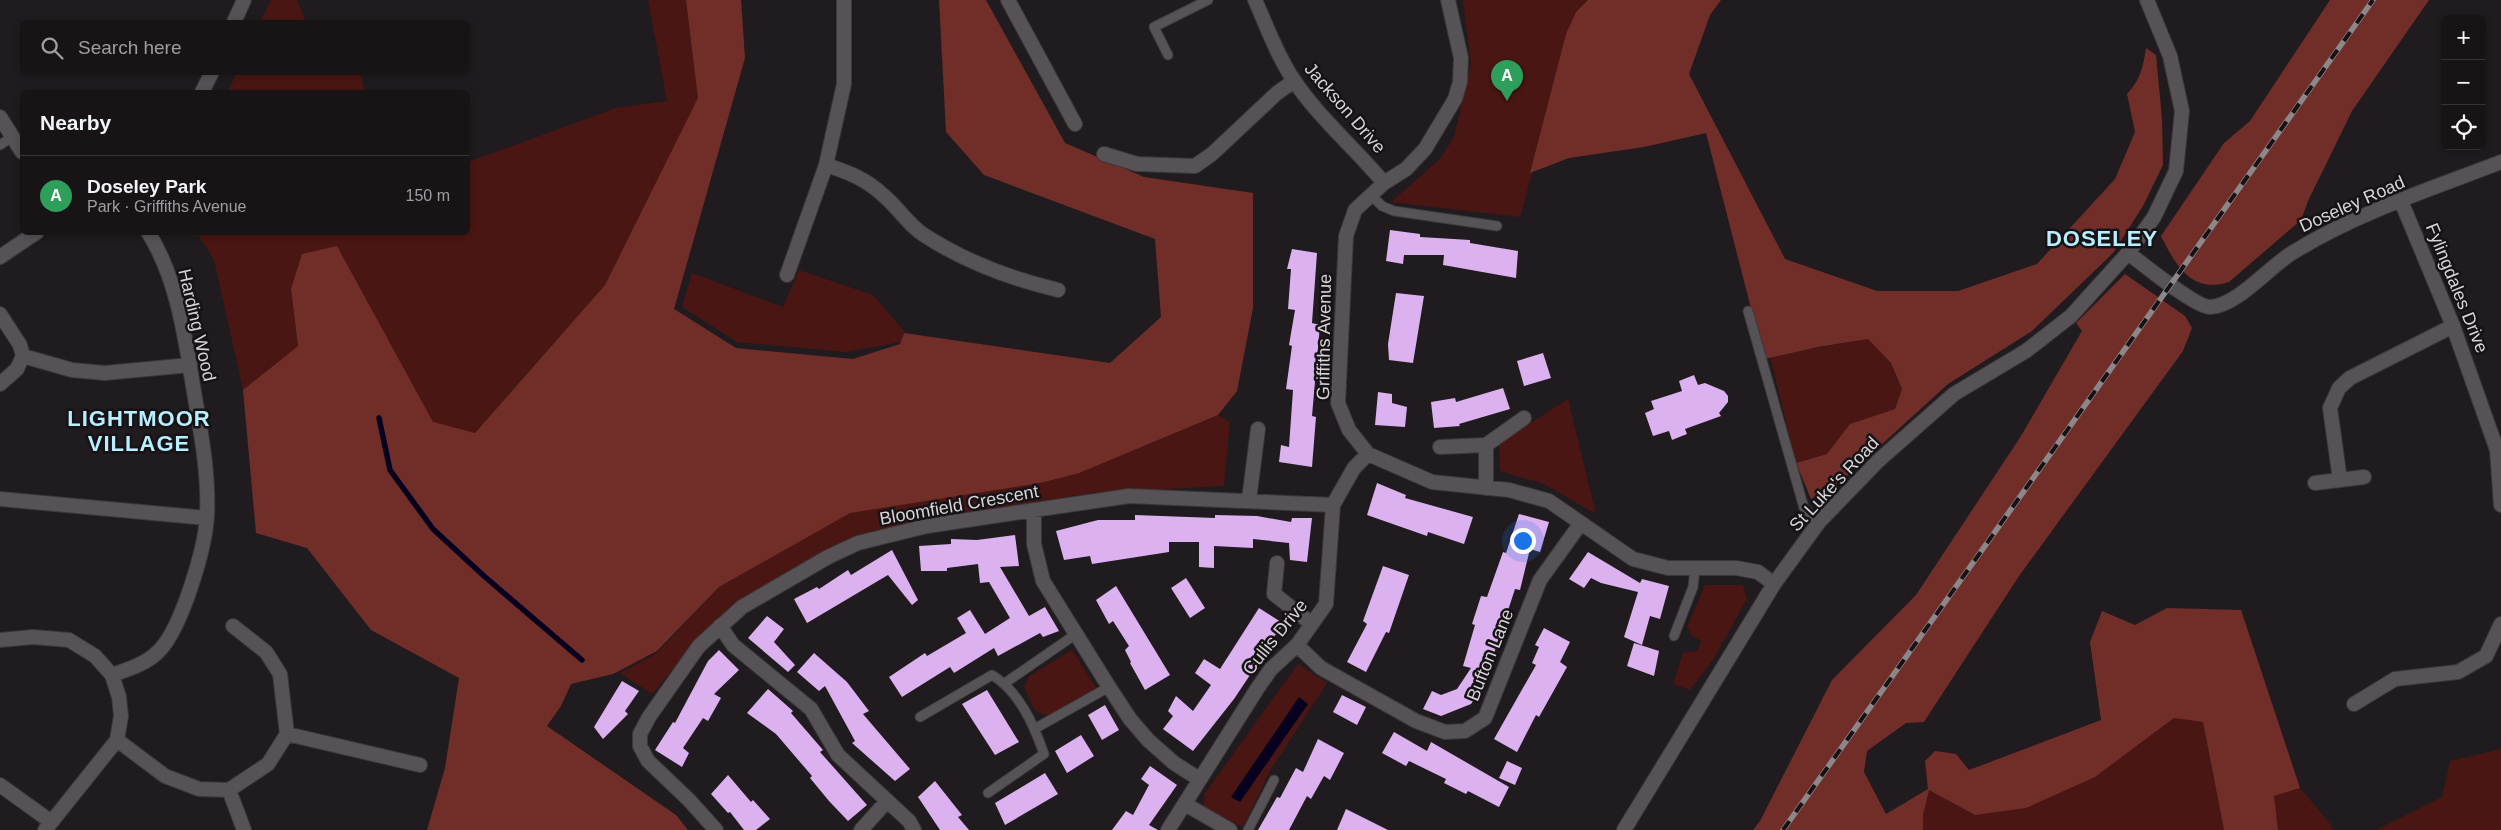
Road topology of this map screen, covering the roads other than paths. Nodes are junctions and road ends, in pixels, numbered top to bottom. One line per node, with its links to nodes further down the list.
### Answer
1 (244, 0): 8 (street)
2 (844, 0): 20 (street)
3 (1008, 0): 14 (street)
4 (1208, 0): 9 (lane)
5 (1255, 0): 11 (street, Jackson Drive)
6 (1448, 0): 21 (street, Griffiths Avenue)
7 (2147, 0): 27 (street, St Luke's Road)
8 (235, 20)
9 (1168, 56)
10 (210, 75): 12 (street)
11 (1294, 80): 18 (street); 21 (street, Jackson Drive)
12 (203, 90)
13 (0, 117): 15 (street)
14 (1075, 124)
15 (12, 137): 16 (lane); 17 (street)
16 (0, 145)
17 (20, 149)
18 (1104, 154)
19 (2501, 162): 23 (street, Doseley Road)
20 (826, 165): 29 (street); 30 (street)
21 (1384, 183): 22 (street, Griffiths Avenue)
22 (1370, 194): 24 (lane); 42 (street, Griffiths Avenue)
23 (2401, 201): 27 (street, Doseley Road); 33 (street, Fylingdales Drive)
24 (1497, 226)
25 (32, 235): 28 (street)
26 (149, 235): 35 (street, Harding Wood)
27 (2128, 253): 53 (street, St Luke's Road)
28 (0, 257)
29 (787, 275)
30 (1058, 290)
31 (1748, 311): 53 (lane)
32 (0, 314): 34 (street)
33 (2453, 326): 41 (street, Fylingdales Drive); 44 (street)
34 (23, 356): 35 (street); 36 (street)
35 (190, 365): 52 (street, Harding Wood)
36 (0, 384)
37 (1524, 418): 39 (street)
38 (1258, 429): 48 (street)
39 (1486, 444): 40 (street); 46 (street)
40 (1440, 447)
41 (2499, 450): 50 (street, Fylingdales Drive)
42 (1368, 454): 46 (street, Griffiths Avenue); 49 (street, Cullis Drive)
43 (2364, 477): 44 (street)
44 (2340, 480): 45 (street)
45 (2315, 482)
46 (1486, 488): 54 (street, Griffiths Avenue)
47 (0, 499): 52 (street)
48 (1249, 500): 49 (street, Bloomfield Crescent); 51 (street, Bloomfield Crescent)
49 (1333, 505): 58 (street, Cullis Drive)
50 (2501, 505)
51 (1034, 511): 61 (street, Bloomfield Crescent); 62 (street)
52 (207, 518): 66 (street, Harding Wood)
53 (1819, 522): 57 (street, St Luke's Road)
54 (1581, 523): 56 (street, Griffiths Avenue); 65 (street, Bufton Lane)
55 (1277, 563): 58 (street)
56 (1695, 569): 57 (street, Griffiths Avenue); 63 (lane)
57 (1774, 584): 90 (street, St Luke's Road)
58 (1312, 624): 65 (street, Cullis Drive)
59 (2501, 624): 69 (street)
60 (233, 626): 72 (street)
61 (720, 626): 80 (street); 84 (street, Bloomfield Crescent)
62 (1076, 634): 67 (lane); 68 (street)
63 (1674, 636)
64 (0, 640): 66 (street)
65 (1298, 645): 75 (street, Cullis Drive)
66 (112, 675): 73 (street)
67 (1005, 683): 70 (lane); 71 (lane)
68 (1109, 686): 71 (lane); 75 (street)
69 (2354, 704)
70 (920, 718)
71 (1036, 728): 79 (lane)
72 (286, 734): 74 (street); 78 (street)
73 (118, 740): 78 (street); 82 (street)
74 (420, 765)
75 (1199, 779): 81 (street, Cullis Drive)
76 (1274, 780): 89 (lane)
77 (0, 785): 82 (street)
78 (229, 790): 83 (street)
79 (988, 793)
80 (887, 801): 85 (street); 86 (street)
81 (1185, 804): 87 (street, Cullis Drive); 88 (street)
82 (48, 826)
83 (244, 830)
84 (716, 830)
85 (861, 830)
86 (914, 830)
87 (1168, 830)
88 (1230, 830)
89 (1248, 830)
90 (1624, 830)

